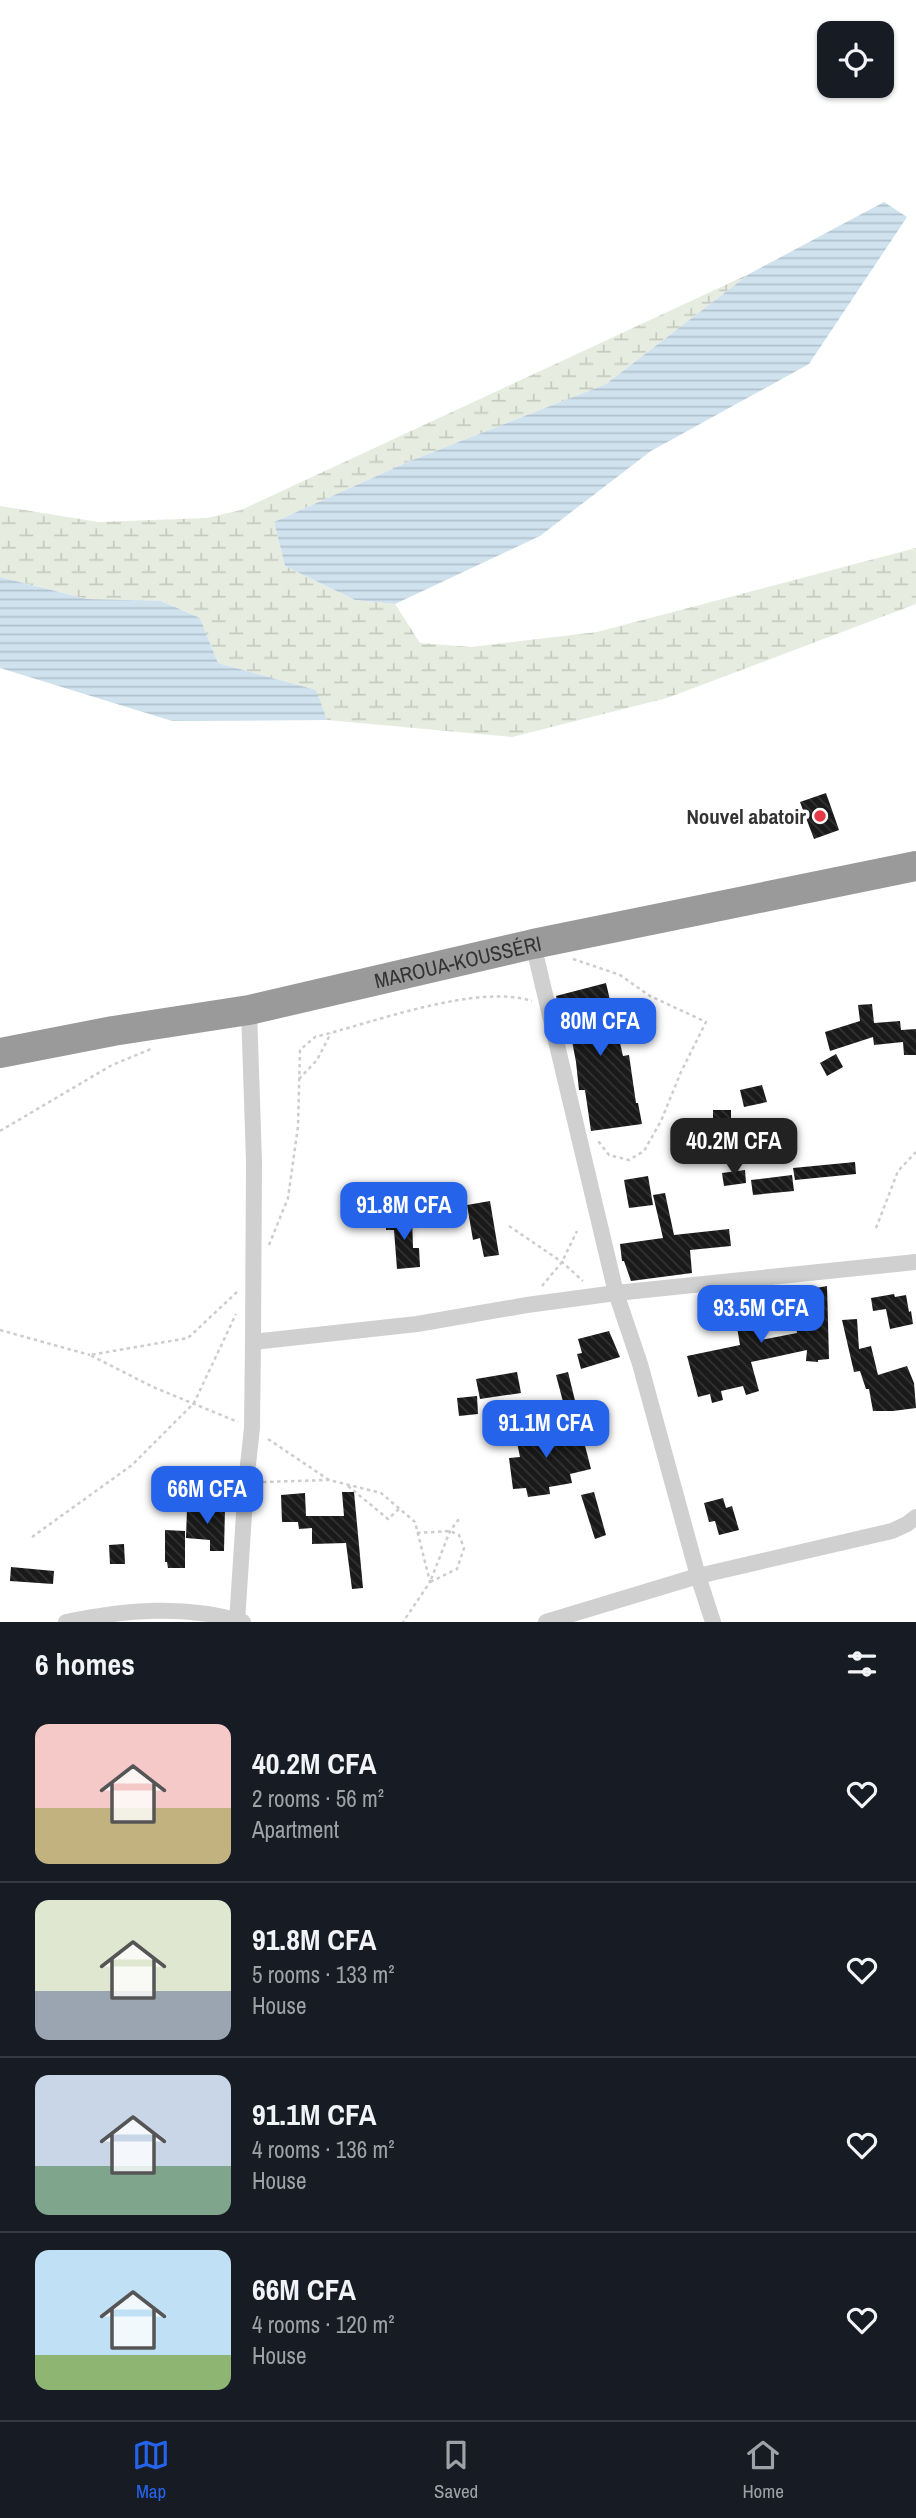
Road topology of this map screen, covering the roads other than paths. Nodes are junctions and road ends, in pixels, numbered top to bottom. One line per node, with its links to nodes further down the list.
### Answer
1 (916, 866): 2 (highway, MAROUA-KOUSSÉRI)
2 (533, 944): 3 (highway, MAROUA-KOUSSÉRI); 6 (street)
3 (249, 1010): 4 (highway, MAROUA-KOUSSÉRI); 7 (street)
4 (0, 1053)
5 (916, 1262): 6 (street)
6 (616, 1293): 7 (street); 9 (street)
7 (253, 1342): 10 (street)
8 (916, 1517): 9 (street)
9 (698, 1576): 12 (street); 13 (street)
10 (239, 1621): 11 (street)
11 (66, 1622)
12 (546, 1622)
13 (713, 1622)

